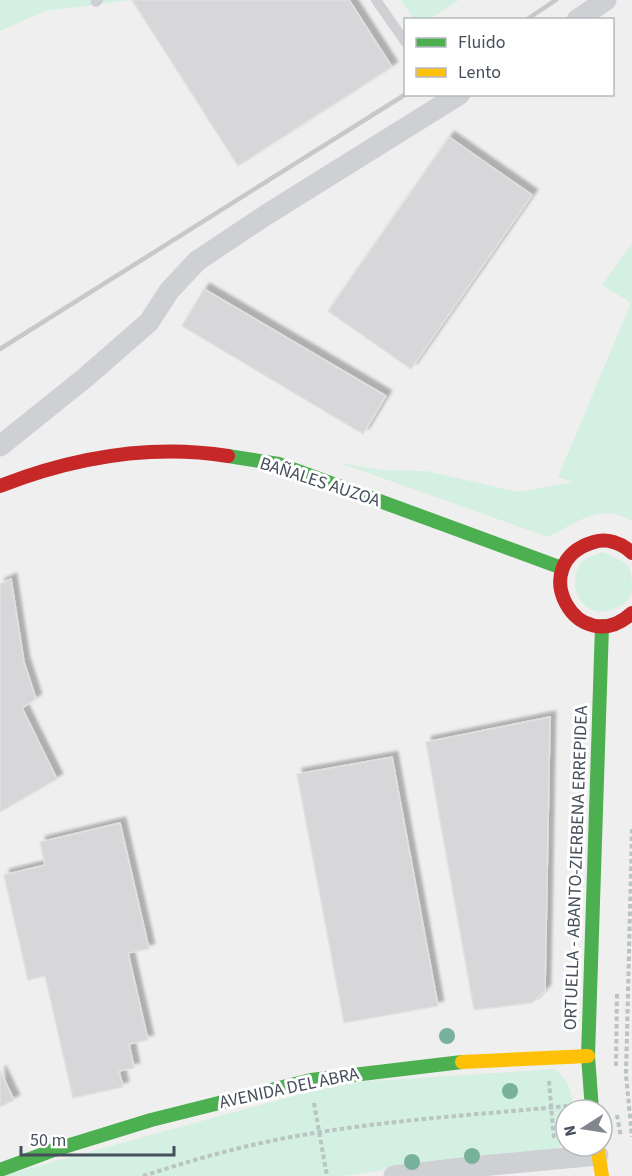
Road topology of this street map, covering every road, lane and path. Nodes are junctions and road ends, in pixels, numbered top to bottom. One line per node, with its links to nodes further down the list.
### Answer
1 (376, 0): 4 (lane)
2 (606, 0): 3 (street)
3 (581, 18)
4 (404, 42)
5 (457, 96): 6 (street)
6 (0, 446)
7 (0, 486): 9 (street, BAÑALES AUZOA)
8 (632, 553): 9 (street)
9 (562, 568): 11 (street)
10 (632, 613): 11 (street)
11 (602, 626): 15 (street, ORTUELLA - ABANTO-ZIERBENA ERREPIDEA)
12 (632, 830): 23 (path)
13 (618, 981): 16 (path)
14 (546, 1056): 15 (street, AVENIDA DEL ABRA); 17 (street, AVENIDA DEL ABRA); 20 (path)
15 (588, 1056): 18 (street, ORTUELLA - ABANTO-ZIERBENA ERREPIDEA)
16 (615, 1075)
17 (310, 1080): 22 (path); 28 (street, AVENIDA DEL ABRA)
18 (591, 1098)
19 (616, 1104): 24 (path)
20 (551, 1108): 21 (path); 22 (path); 27 (path)
21 (554, 1108)
22 (320, 1132): 29 (path); 30 (path)
23 (632, 1137)
24 (623, 1149)
25 (568, 1158): 27 (street)
26 (598, 1158): 32 (street)
27 (556, 1161): 31 (street)
28 (0, 1170)
29 (143, 1176)
30 (327, 1176)
31 (394, 1176)
32 (602, 1176)

